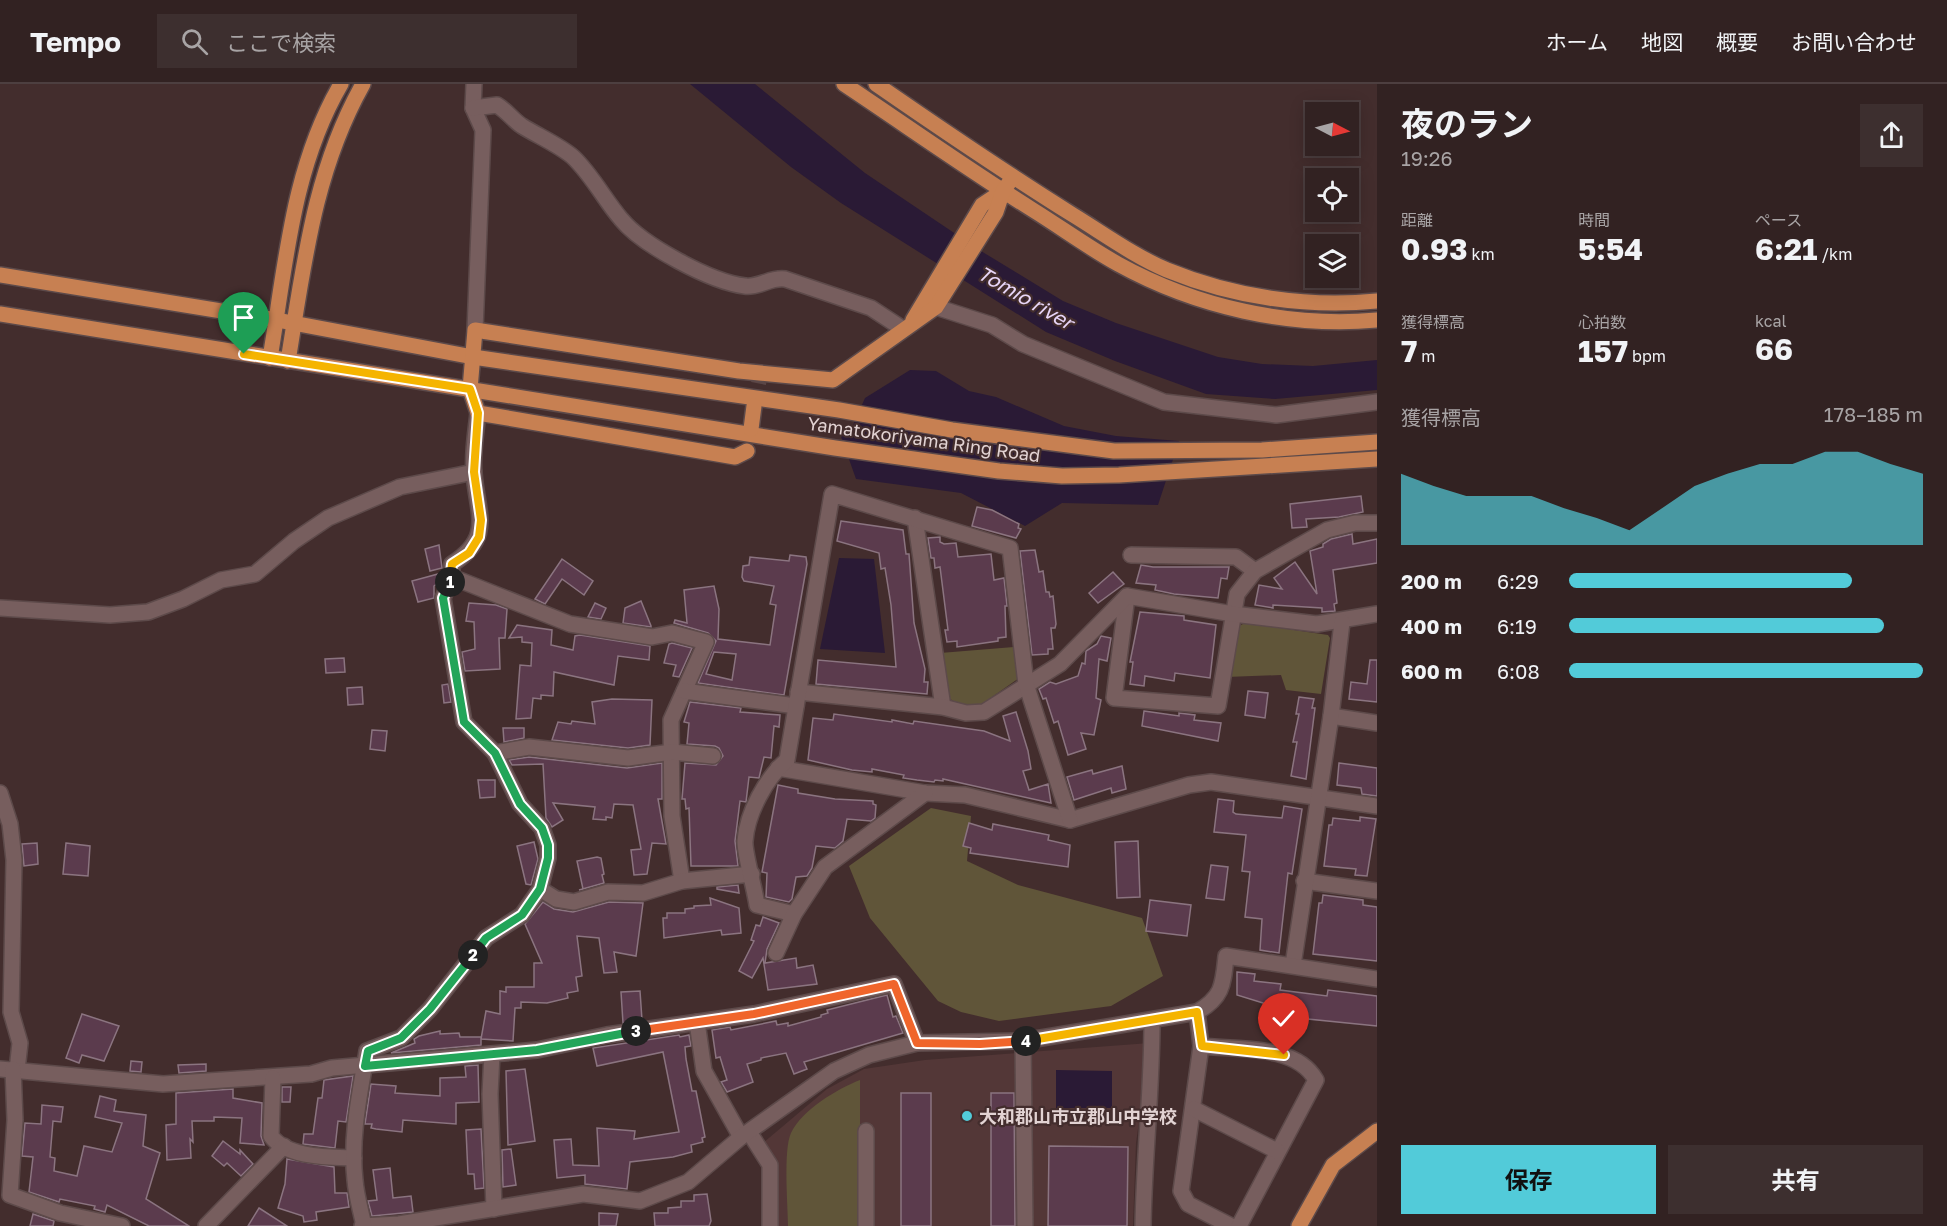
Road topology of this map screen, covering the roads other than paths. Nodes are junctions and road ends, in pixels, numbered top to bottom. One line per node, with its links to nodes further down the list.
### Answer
1 (341, 84): 13 (main road)
2 (363, 84): 15 (main road)
3 (474, 84): 6 (street)
4 (844, 84): 8 (main road)
5 (876, 84): 7 (main road)
6 (473, 108): 16 (street); 17 (street)
7 (1013, 177): 8 (main road); 10 (main road)
8 (1003, 191): 11 (main road); 11 (main road); 14 (main road)
9 (0, 276): 13 (main road, Yamatokoriyama Ring Road)
10 (1377, 301)
11 (931, 302): 16 (main road); 22 (street)
12 (0, 314): 19 (main road, Yamatokoriyama Ring Road)
13 (277, 320): 15 (main road, Yamatokoriyama Ring Road); 19 (main road)
14 (1377, 320)
15 (294, 323): 18 (main road, Yamatokoriyama Ring Road); 20 (main road)
16 (908, 326): 17 (main road)
17 (475, 330): 18 (main road)
18 (473, 357): 21 (main road); 26 (main road, Yamatokoriyama Ring Road)
19 (270, 358): 20 (main road, Yamatokoriyama Ring Road)
20 (288, 361): 21 (main road, Yamatokoriyama Ring Road)
21 (470, 389): 24 (main road); 28 (main road, Yamatokoriyama Ring Road)
22 (1377, 402)
23 (754, 406): 25 (main road)
24 (478, 413): 27 (main road); 29 (street)
25 (751, 429)
26 (1377, 442)
27 (747, 451)
28 (1377, 459)
29 (474, 472): 34 (street); 36 (street)
30 (915, 518): 40 (street); 42 (street); 43 (street)
31 (1377, 523): 33 (street)
32 (1131, 555): 33 (street)
33 (1255, 571): 37 (street)
34 (452, 577): 41 (street); 47 (street)
35 (1127, 596): 37 (street); 37 (street); 40 (street)
36 (0, 608)
37 (1233, 614): 39 (street)
38 (1377, 614): 39 (street)
39 (1342, 622): 44 (street)
40 (1026, 684): 43 (street); 54 (street)
41 (684, 691): 42 (street); 46 (street)
42 (797, 699): 43 (street); 49 (street)
43 (943, 707)
44 (1331, 716): 45 (street); 52 (street)
45 (1377, 723)
46 (672, 752): 47 (street); 48 (street); 56 (street)
47 (495, 753): 58 (street)
48 (713, 756)
49 (778, 768): 51 (street); 55 (street)
50 (0, 793): 72 (street)
51 (925, 793): 54 (street); 60 (street)
52 (1318, 796): 53 (street); 54 (street); 57 (street)
53 (1377, 806)
54 (1070, 819)
55 (752, 874): 56 (street); 60 (street)
56 (682, 881): 58 (street)
57 (1304, 881): 59 (street); 62 (street)
58 (540, 889): 71 (street)
59 (1377, 891)
60 (794, 914): 61 (street)
61 (776, 953)
62 (1293, 965): 63 (street); 64 (street)
63 (1377, 979)
64 (1197, 1012): 65 (street); 69 (street)
65 (1152, 1021): 67 (street); 89 (street)
66 (697, 1022): 68 (street); 70 (street); 77 (street)
67 (1023, 1041): 68 (street); 88 (street)
68 (917, 1043): 77 (street)
69 (1202, 1046): 74 (street); 79 (street)
70 (492, 1054): 71 (street); 81 (street)
71 (365, 1066): 73 (street); 80 (street)
72 (10, 1069): 73 (street); 83 (street)
73 (273, 1078): 78 (street)
74 (1194, 1109): 79 (street); 90 (street)
75 (866, 1131): 87 (street)
76 (1377, 1131): 92 (main road)
77 (745, 1135): 81 (street); 86 (street)
78 (284, 1146): 80 (street); 84 (street)
79 (1277, 1151): 91 (street)
80 (354, 1158): 85 (street)
81 (494, 1209): 82 (street)
82 (399, 1225): 85 (street)
83 (122, 1226)
84 (206, 1226)
85 (363, 1226)
86 (770, 1226)
87 (866, 1226)
88 (1025, 1226)
89 (1143, 1226)
90 (1231, 1226)
91 (1239, 1226)
92 (1299, 1226)

